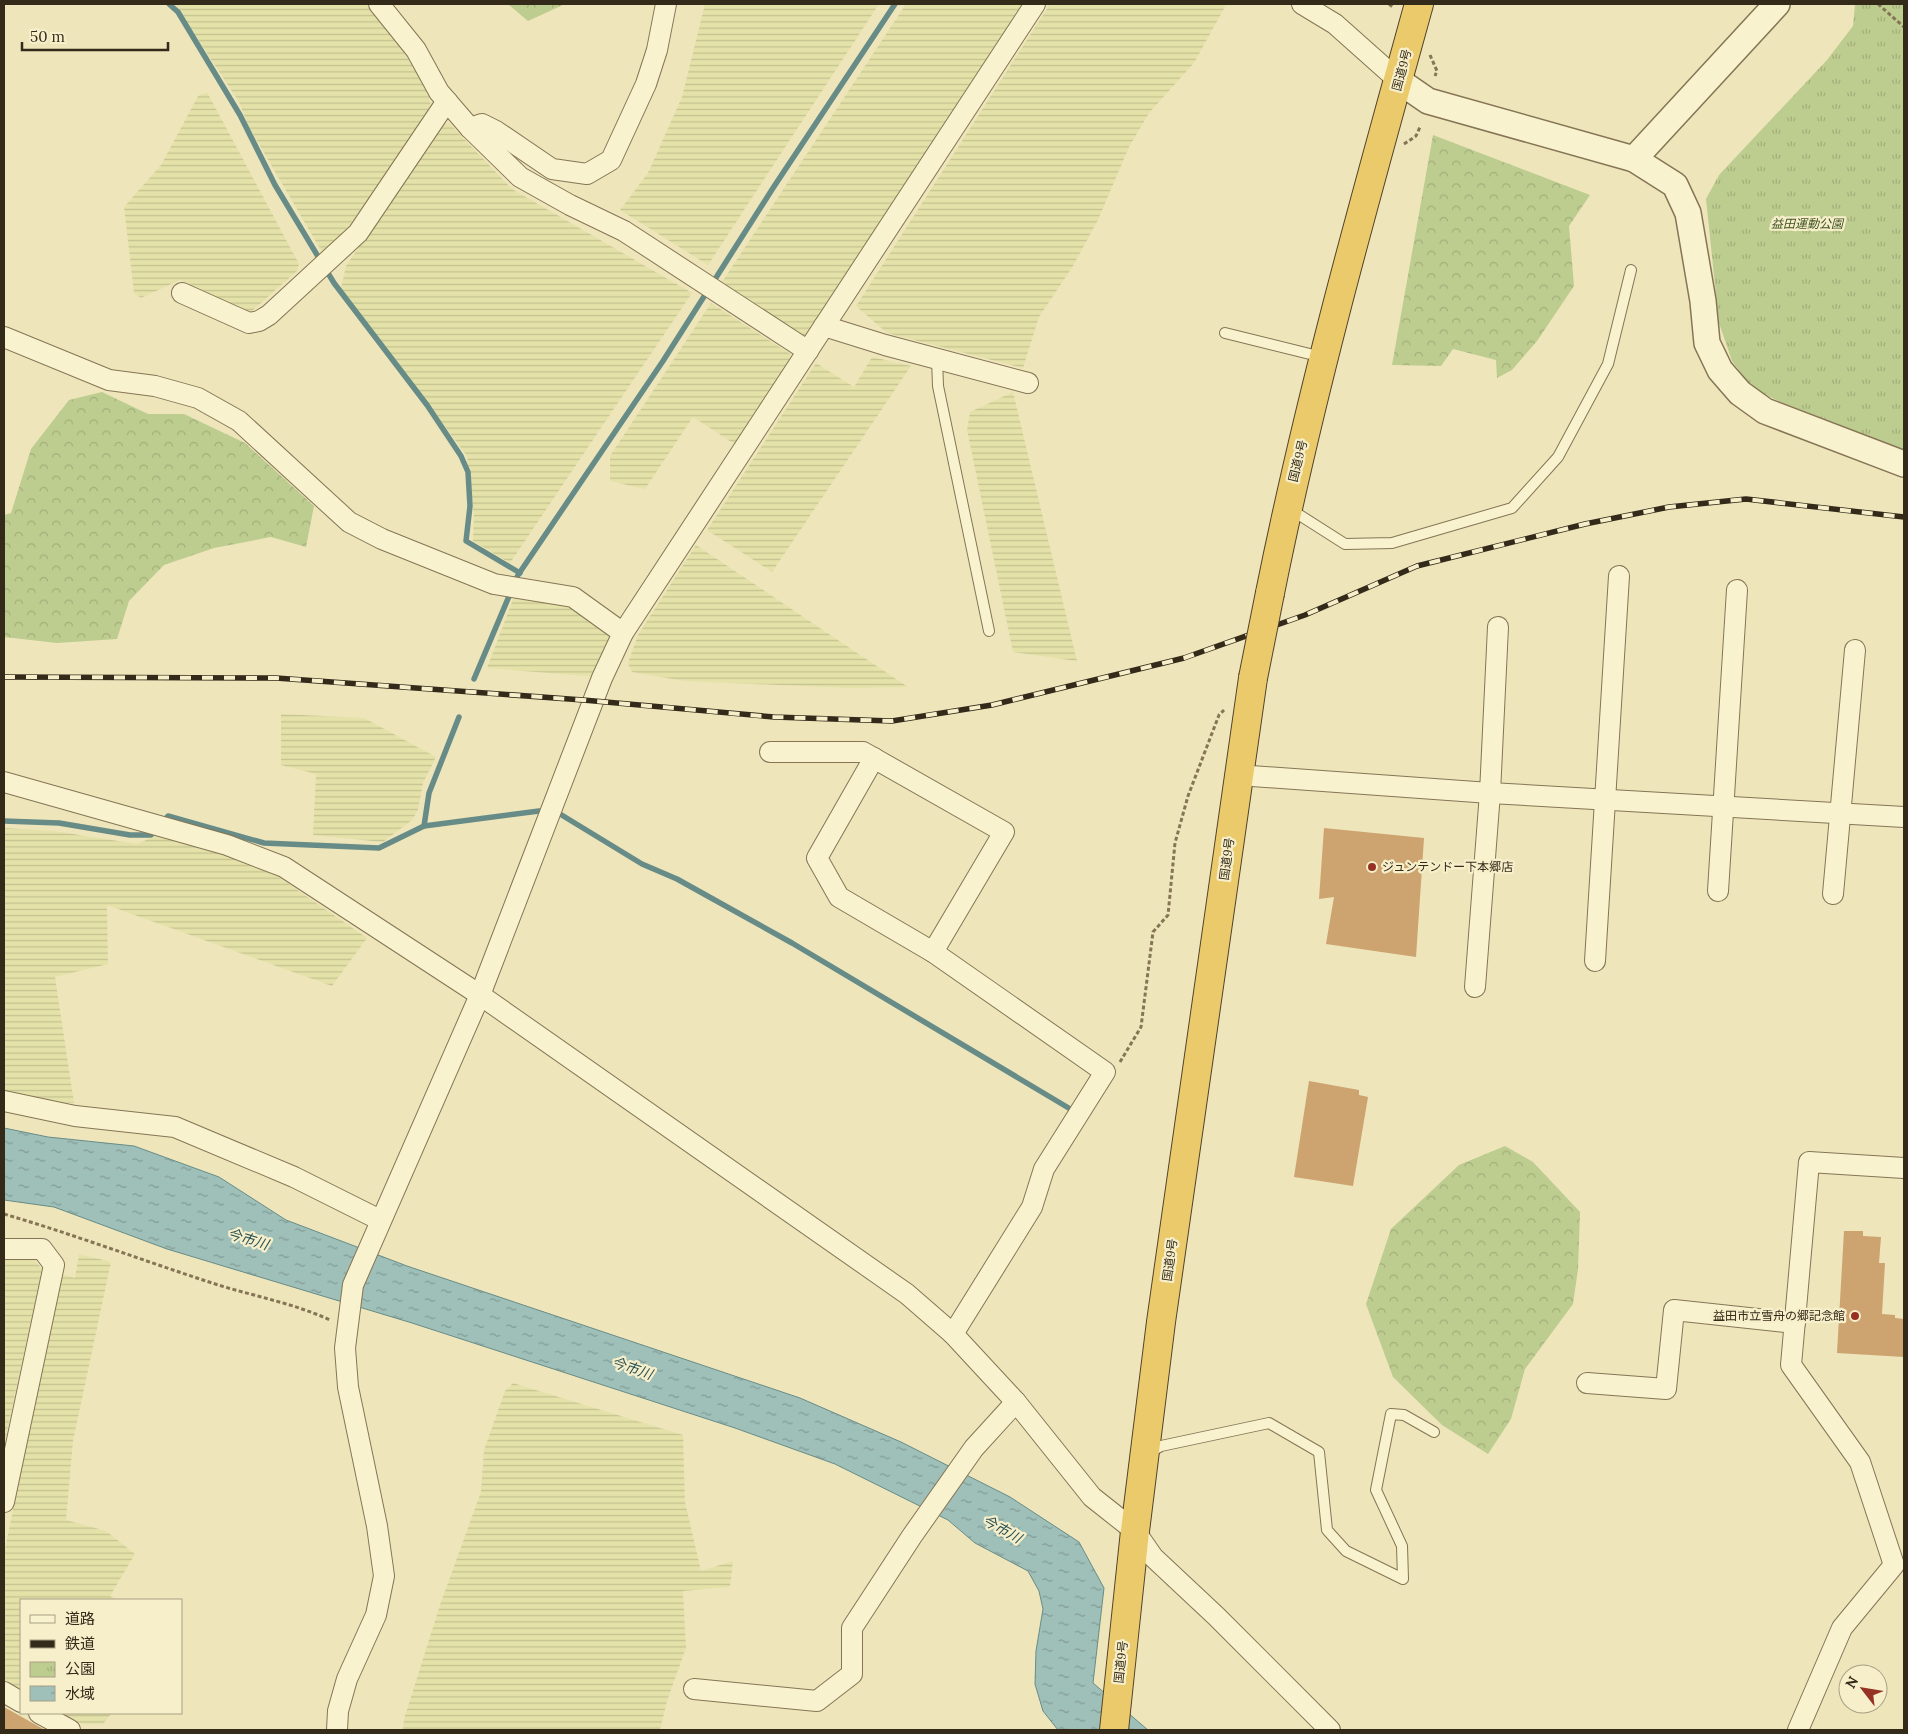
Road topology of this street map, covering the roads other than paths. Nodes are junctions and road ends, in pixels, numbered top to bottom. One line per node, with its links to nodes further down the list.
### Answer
1 (379, 4): 8 (street)
2 (666, 4): 9 (street)
3 (1035, 4): 13 (street)
4 (1302, 4): 7 (street)
5 (1777, 4): 10 (street)
6 (1407, 6): 7 (highway, 国道9号)
7 (1399, 81): 10 (street); 17 (highway, 国道9号)
8 (447, 101): 9 (street); 12 (street)
9 (470, 128): 16 (street)
10 (1634, 159): 20 (street)
11 (1631, 270): 21 (lane)
12 (182, 292)
13 (824, 326): 16 (street); 18 (street)
14 (1225, 333): 17 (lane)
15 (4, 337): 26 (street)
16 (808, 352): 26 (street)
17 (1323, 357): 21 (highway, 国道9号)
18 (937, 359): 19 (street); 25 (lane)
19 (1028, 383)
20 (1904, 464)
21 (1287, 507): 30 (highway, 国道9号, bridge)
22 (1619, 576): 33 (street)
23 (1737, 590): 34 (street)
24 (1498, 627): 32 (street)
25 (989, 631)
26 (623, 633): 42 (street)
27 (1855, 650): 35 (street)
28 (770, 752): 29 (street)
29 (874, 758): 39 (street); 39 (street)
30 (1238, 775): 32 (street); 52 (highway, 国道9号)
31 (4, 782): 42 (street)
32 (1490, 793): 33 (street); 41 (street)
33 (1606, 800): 34 (street); 40 (street)
34 (1724, 806): 35 (street); 37 (street)
35 (1841, 814): 36 (street); 38 (street)
36 (1904, 817)
37 (1718, 891)
38 (1833, 894)
39 (933, 952): 48 (street)
40 (1596, 961)
41 (1475, 987)
42 (480, 995): 45 (street); 48 (street)
43 (4, 1101): 45 (street)
44 (1904, 1168): 47 (street)
45 (380, 1220): 61 (street)
46 (4, 1249): 53 (street)
47 (1795, 1323): 49 (street); 64 (street)
48 (952, 1334): 50 (street)
49 (1587, 1384)
50 (1016, 1402): 55 (street); 56 (street)
51 (1434, 1432): 52 (lane)
52 (1144, 1456): 55 (highway, 国道9号)
53 (8, 1466): 54 (street)
54 (4, 1502)
55 (1135, 1531): 62 (highway, 国道9号); 63 (street)
56 (694, 1689)
57 (4, 1692): 58 (street)
58 (20, 1701)
59 (41, 1714): 60 (street)
60 (70, 1730)
61 (337, 1730)
62 (1114, 1730)
63 (1330, 1730)
64 (1798, 1730)

